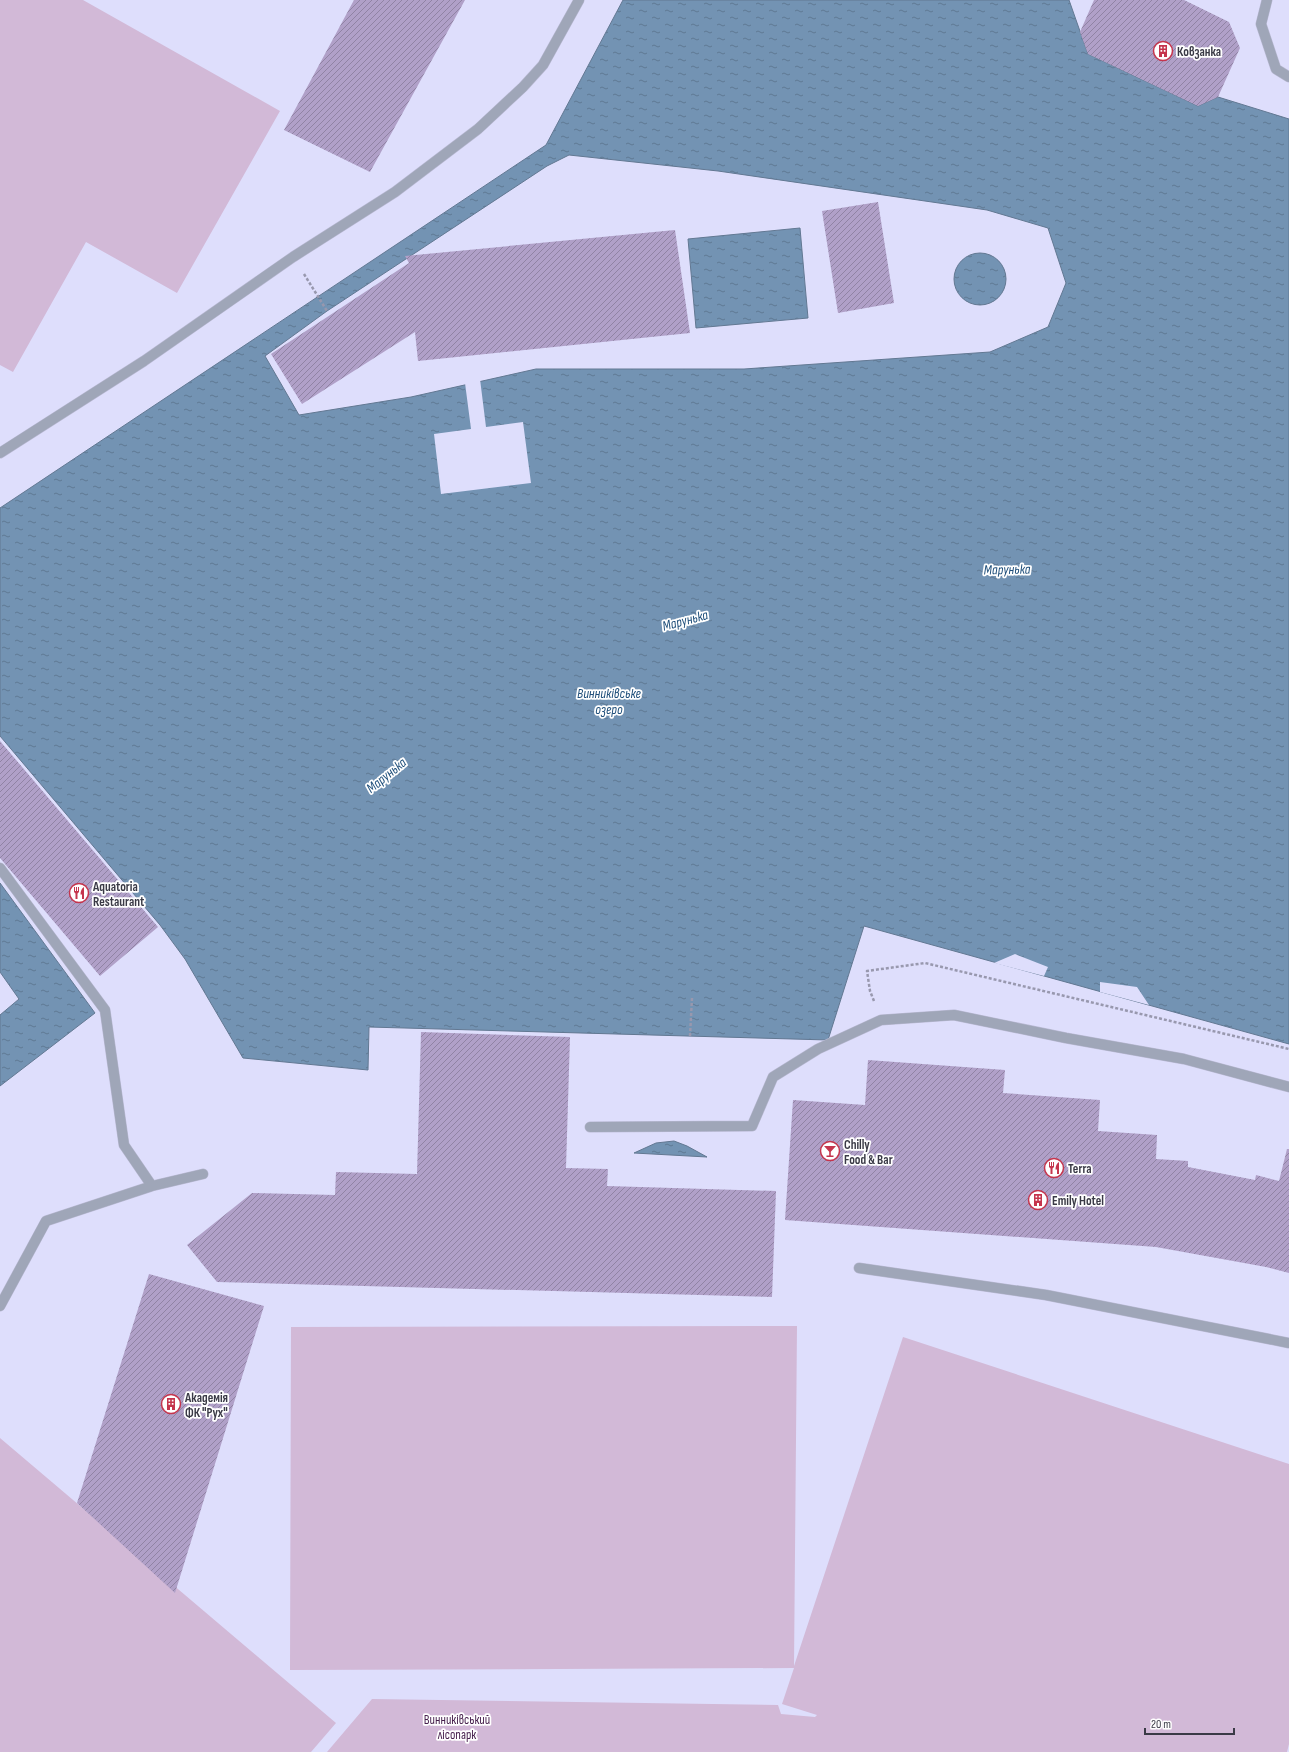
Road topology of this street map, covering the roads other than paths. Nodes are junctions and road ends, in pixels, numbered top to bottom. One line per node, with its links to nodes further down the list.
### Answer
1 (579, 0): 4 (street)
2 (1267, 0): 3 (street)
3 (1289, 77)
4 (0, 453)
5 (0, 868): 9 (street)
6 (1289, 1087): 7 (street)
7 (590, 1127)
8 (203, 1174): 9 (street)
9 (152, 1186): 11 (street)
10 (859, 1268): 12 (street)
11 (0, 1306)
12 (1289, 1343)

